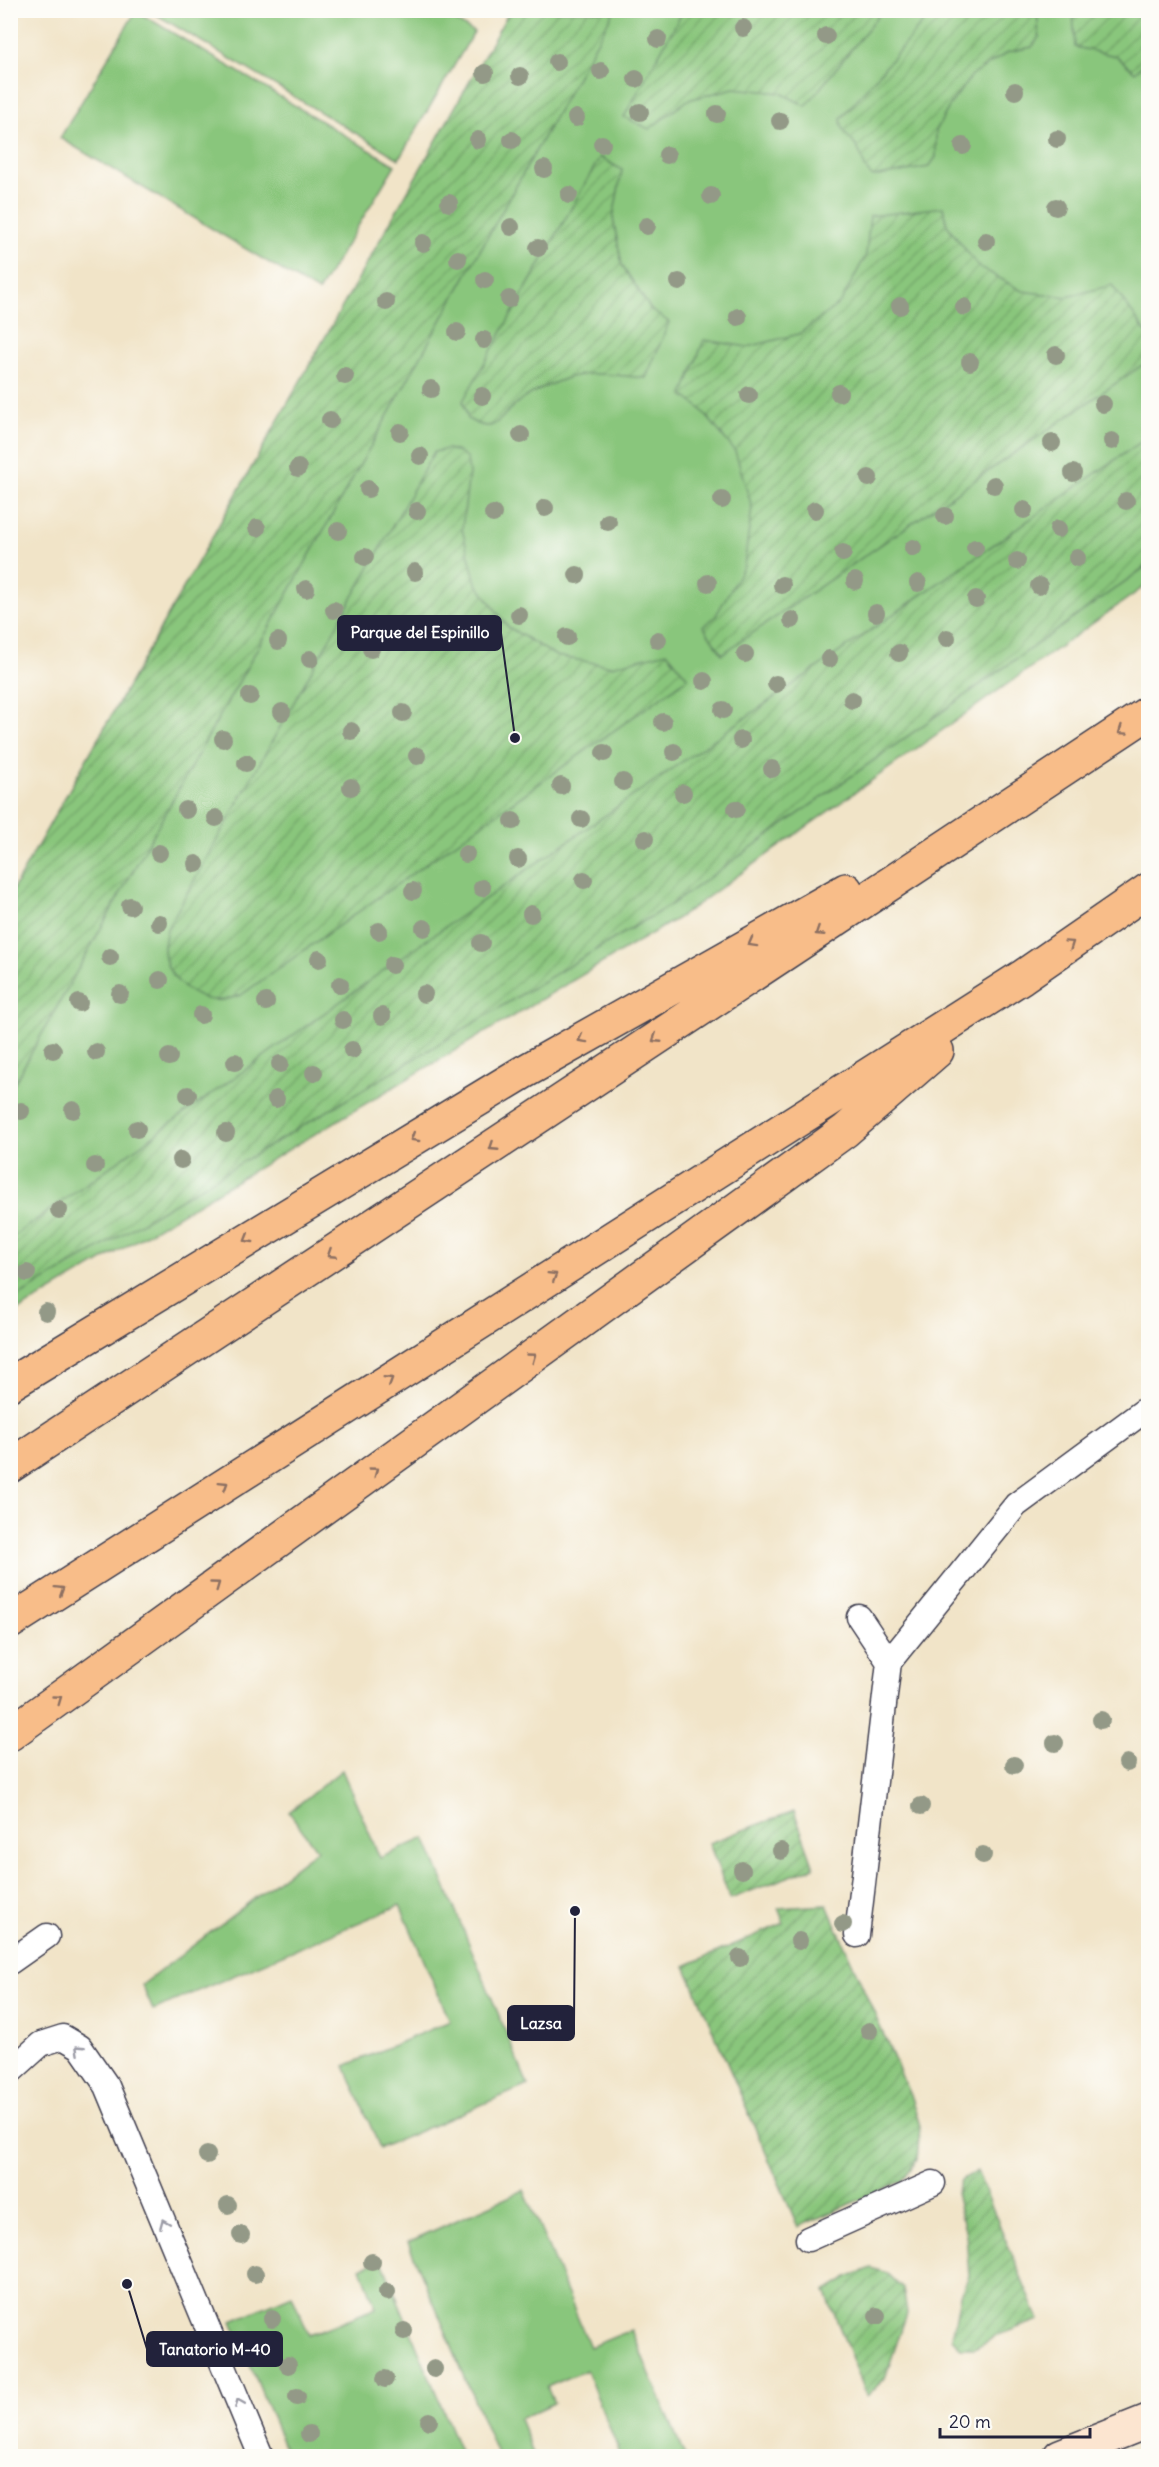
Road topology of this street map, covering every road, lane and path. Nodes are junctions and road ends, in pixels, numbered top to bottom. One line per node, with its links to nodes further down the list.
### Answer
1 (1149, 713): 2 (highway, one-way to 2)
2 (1096, 749): 5 (highway, one-way to 5); 7 (highway, one-way to 7)
3 (1149, 890): 4 (highway, one-way to 3)
4 (1022, 977): 9 (highway, one-way to 4); 11 (highway, one-way to 4)
5 (10, 1384)
6 (1149, 1408): 10 (lane)
7 (10, 1466)
8 (859, 1617): 10 (lane)
9 (10, 1622)
10 (889, 1662): 12 (lane)
11 (10, 1734)
12 (857, 1935)
13 (47, 1936): 14 (lane)
14 (10, 1962)
15 (10, 2072): 19 (lane, one-way to 15)
16 (933, 2183): 17 (lane)
17 (808, 2239)
18 (1149, 2421): 20 (main road)
19 (261, 2457)
20 (1060, 2457)

